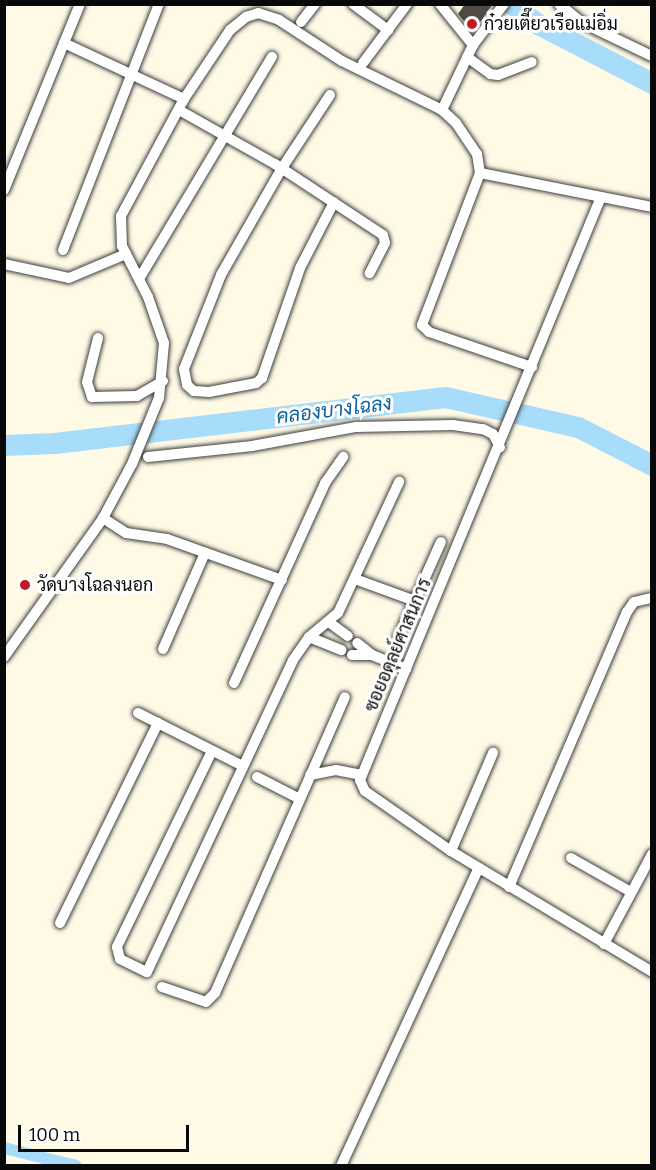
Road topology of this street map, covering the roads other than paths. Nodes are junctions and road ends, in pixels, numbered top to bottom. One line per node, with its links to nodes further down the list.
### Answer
1 (80, 4): 11 (street)
2 (159, 4): 18 (street)
3 (315, 4): 9 (street)
4 (353, 4): 10 (street)
5 (407, 4): 10 (street)
6 (440, 4): 12 (street)
7 (504, 4): 12 (street)
8 (559, 4): 13 (street)
9 (301, 22)
10 (388, 30): 17 (street)
11 (64, 43): 18 (street); 26 (street)
12 (473, 45): 15 (street)
13 (651, 56)
14 (272, 57): 23 (street)
15 (467, 57): 16 (street); 22 (street)
16 (532, 62)
17 (363, 63)
18 (130, 75): 20 (street); 30 (street)
19 (330, 95): 24 (street)
20 (184, 99): 21 (street); 22 (street)
21 (179, 110): 23 (street); 31 (street)
22 (442, 110): 25 (street)
23 (225, 136): 24 (street); 34 (street)
24 (282, 168): 28 (street); 28 (street)
25 (480, 173): 27 (street); 36 (street)
26 (4, 190)
27 (601, 198): 29 (street); 36 (street, ซอยอดุลย์ศาสนการ)
28 (334, 202): 33 (street)
29 (651, 207)
30 (63, 250)
31 (126, 254): 32 (street); 34 (street)
32 (4, 264)
33 (370, 273)
34 (139, 279): 37 (street)
35 (98, 338): 37 (street)
36 (531, 372): 38 (street, ซอยอดุลย์ศาสนการ)
37 (162, 381): 42 (street)
38 (501, 446): 39 (street); 55 (street, ซอยอดุลย์ศาสนการ)
39 (148, 457)
40 (343, 457): 46 (street)
41 (399, 482): 45 (street)
42 (103, 518): 44 (street); 54 (street)
43 (441, 542): 48 (street)
44 (205, 553): 46 (street); 52 (street)
45 (355, 579): 48 (street); 49 (street)
46 (282, 580): 56 (street)
47 (651, 598): 71 (street)
48 (415, 601): 51 (street)
49 (330, 623): 50 (street); 53 (street)
50 (309, 637): 53 (street); 62 (street)
51 (398, 638)
52 (163, 649)
53 (372, 656): 55 (street)
54 (4, 657)
55 (406, 669): 64 (street, ซอยอดุลย์ศาสนการ)
56 (234, 683)
57 (345, 697): 63 (street)
58 (138, 713): 59 (street)
59 (158, 723): 60 (street); 73 (street)
60 (212, 751): 62 (street); 62 (street)
61 (493, 753): 67 (street)
62 (241, 765)
63 (310, 775): 64 (street); 66 (street)
64 (361, 775): 67 (street)
65 (257, 777): 66 (street)
66 (300, 799): 76 (street)
67 (451, 851): 70 (street)
68 (651, 854): 72 (street)
69 (571, 858): 72 (street)
70 (479, 868): 71 (street); 77 (street)
71 (509, 887): 74 (street)
72 (631, 892): 74 (street)
73 (60, 923)
74 (603, 944): 75 (street)
75 (651, 972)
76 (162, 987)
77 (341, 1166)

